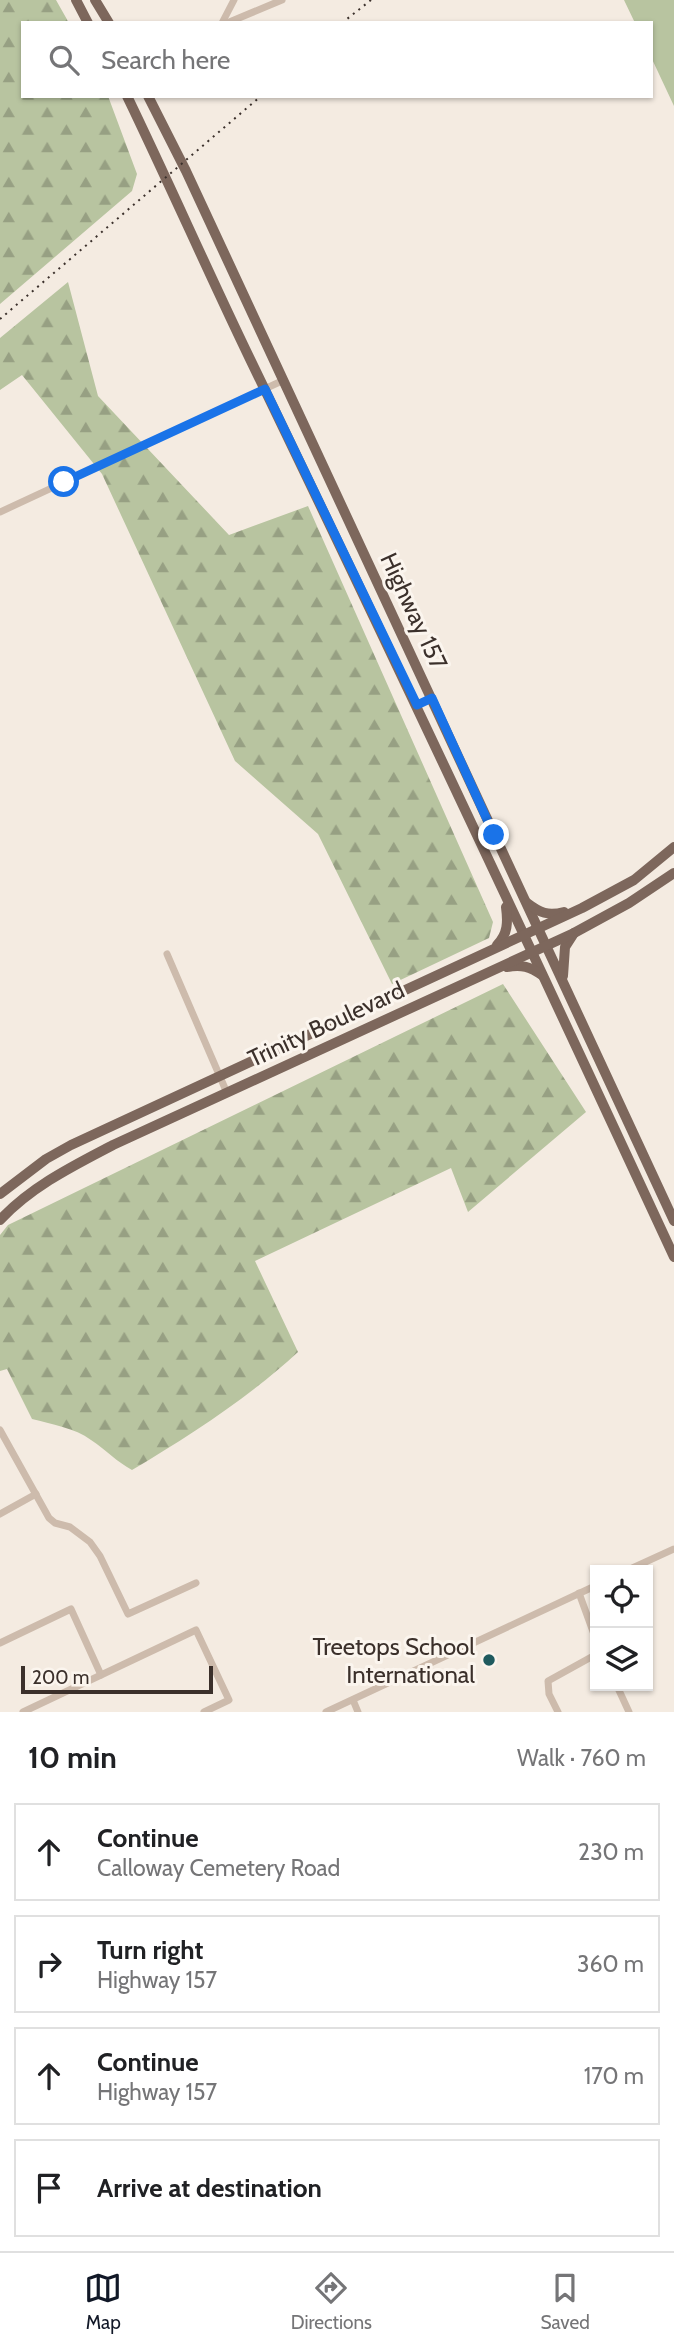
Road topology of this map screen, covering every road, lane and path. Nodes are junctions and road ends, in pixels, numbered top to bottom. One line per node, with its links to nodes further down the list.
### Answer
1 (76, 0): 5 (main road)
2 (95, 0): 6 (main road)
3 (234, 0): 7 (street)
4 (282, 0): 8 (street)
5 (87, 21)
6 (108, 21)
7 (223, 21)
8 (232, 21)
9 (128, 98): 14 (main road, Highway 157)
10 (149, 98): 12 (main road)
11 (154, 98): 12 (main road)
12 (160, 122): 13 (main road, Highway 157)
13 (284, 380): 14 (street); 16 (main road, Highway 157)
14 (265, 389): 15 (street); 17 (main road, Highway 157)
15 (0, 512)
16 (432, 698): 17 (main road); 21 (main road, Highway 157)
17 (417, 705): 20 (main road, Highway 157)
18 (674, 848): 22 (main road, Trinity Boulevard)
19 (674, 873): 24 (main road, Trinity Boulevard)
20 (506, 900): 25 (main road, Highway 157); 27 (main road)
21 (524, 901): 22 (main road); 23 (main road, Highway 157)
22 (582, 908): 23 (main road, Trinity Boulevard)
23 (538, 929): 25 (main road, Trinity Boulevard); 26 (main road, Highway 157)
24 (574, 933): 26 (main road, Trinity Boulevard); 32 (main road)
25 (522, 936): 27 (main road, Trinity Boulevard); 28 (main road, Highway 157)
26 (545, 945): 28 (main road, Trinity Boulevard); 32 (main road, Highway 157)
27 (492, 950): 33 (main road, Trinity Boulevard)
28 (530, 952): 30 (main road, Trinity Boulevard); 31 (main road, Highway 157)
29 (167, 954): 35 (street)
30 (496, 968): 31 (main road); 34 (main road, Trinity Boulevard)
31 (544, 976): 40 (main road, Highway 157)
32 (562, 980): 39 (main road, Highway 157)
33 (386, 1000): 34 (main road); 35 (main road, Trinity Boulevard)
34 (393, 1016): 36 (main road, Trinity Boulevard)
35 (220, 1076): 36 (street); 37 (main road, Trinity Boulevard)
36 (227, 1093): 38 (main road, Trinity Boulevard)
37 (0, 1194)
38 (0, 1220)
39 (674, 1222)
40 (674, 1257)
41 (0, 1430): 42 (street)
42 (3, 1441): 43 (street)
43 (36, 1494): 44 (street); 47 (street)
44 (0, 1514)
45 (674, 1549): 46 (street)
46 (639, 1565)
47 (196, 1583)
48 (590, 1588): 49 (street)
49 (579, 1593): 50 (street); 55 (street)
50 (592, 1628)
51 (0, 1643): 53 (street)
52 (590, 1658): 60 (street)
53 (102, 1675): 56 (street); 57 (street)
54 (619, 1691): 61 (street)
55 (353, 1700): 58 (street); 59 (street)
56 (23, 1712)
57 (204, 1712)
58 (326, 1712)
59 (358, 1712)
60 (558, 1712)
61 (629, 1712)

